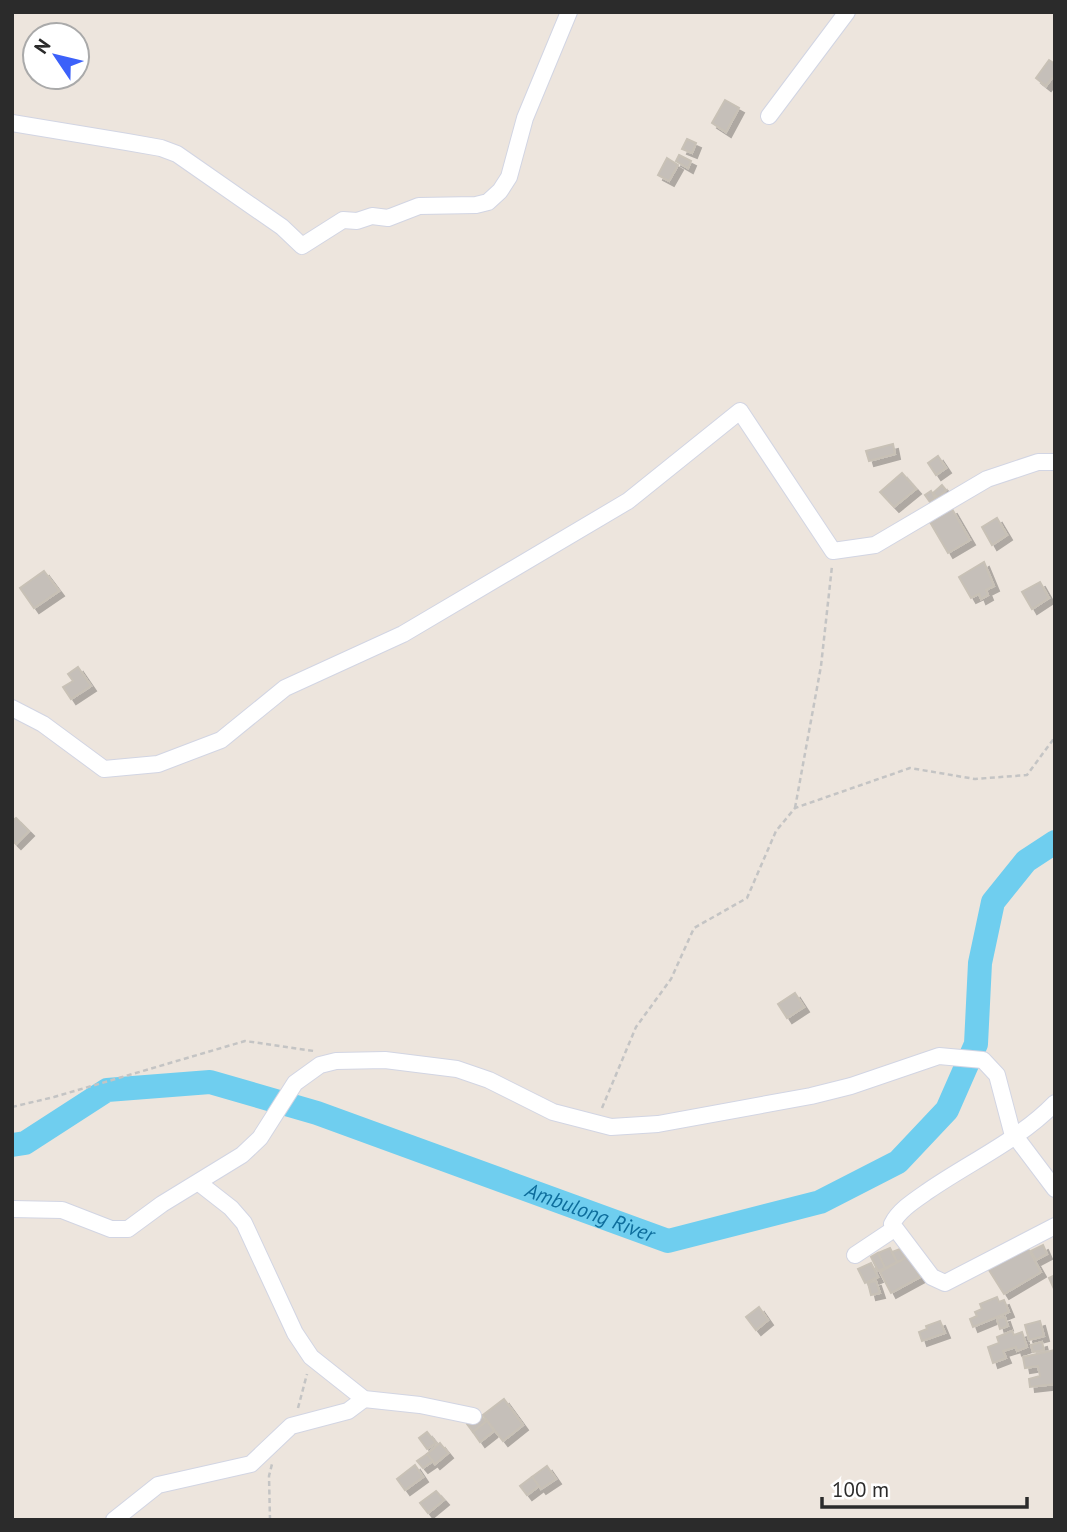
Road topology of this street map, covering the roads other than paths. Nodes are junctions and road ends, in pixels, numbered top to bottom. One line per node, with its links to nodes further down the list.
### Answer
1 (569, 12): 4 (street)
2 (847, 12): 3 (street)
3 (769, 116)
4 (12, 123)
5 (1055, 462): 6 (street)
6 (12, 708)
7 (1055, 1103): 8 (street)
8 (1015, 1137): 9 (street); 10 (street); 13 (street)
9 (199, 1183): 11 (street); 15 (street)
10 (1055, 1189)
11 (12, 1209)
12 (1055, 1226): 13 (street)
13 (894, 1229): 14 (street)
14 (855, 1255)
15 (364, 1399): 16 (street); 17 (street)
16 (473, 1416)
17 (114, 1520)

